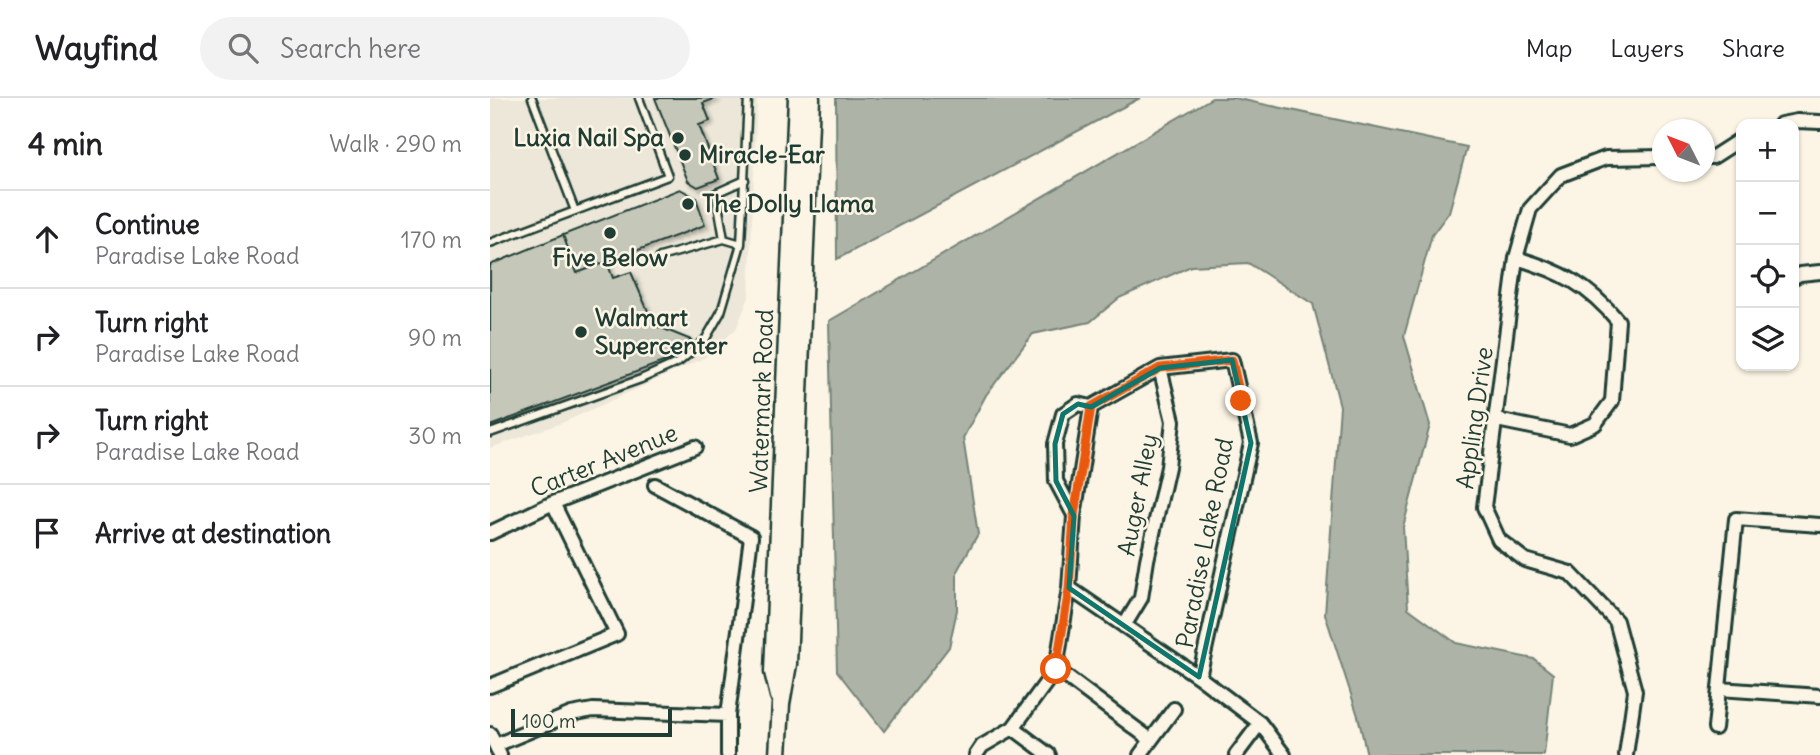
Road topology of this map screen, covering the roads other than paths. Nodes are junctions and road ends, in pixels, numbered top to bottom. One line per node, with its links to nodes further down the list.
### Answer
1 (532, 98): 12 (lane)
2 (639, 98): 12 (lane)
3 (748, 98): 11 (lane)
4 (797, 98): 37 (street, Watermark Road)
5 (811, 98): 37 (street, Watermark Road)
6 (1799, 121): 7 (street)
7 (1820, 122)
8 (1736, 142): 9 (street)
9 (1715, 156)
10 (1652, 157): 17 (street, Appling Drive)
11 (745, 180): 13 (lane); 15 (lane)
12 (575, 211): 14 (lane)
13 (724, 239): 15 (lane); 16 (lane)
14 (490, 243)
15 (741, 244): 23 (lane)
16 (660, 257)
17 (1516, 258): 22 (street, Appling Drive); 22 (street)
18 (1820, 272): 19 (street)
19 (1799, 274)
20 (1160, 368): 21 (street, Paradise Lake Road); 31 (street, Auger Alley); 33 (street, Paradise Lake Road)
21 (1091, 407): 27 (street); 27 (street, Paradise Lake Road)
22 (1497, 421): 52 (street, Appling Drive)
23 (490, 433)
24 (695, 447): 26 (street, Carter Avenue)
25 (655, 485): 39 (street)
26 (553, 503): 29 (street, Carter Avenue); 34 (street)
27 (1074, 516): 30 (street)
28 (1820, 525): 35 (street)
29 (490, 533)
30 (1069, 589): 31 (street); 32 (street)
31 (1124, 626): 33 (street)
32 (1056, 669): 41 (street); 43 (street)
33 (1199, 677): 40 (street)
34 (490, 687)
35 (1719, 689): 36 (street); 42 (street)
36 (1820, 696)
37 (781, 704): 46 (street, Watermark Road)
38 (1174, 709): 43 (street)
39 (728, 715): 44 (street); 45 (street)
40 (1260, 723): 50 (street); 51 (street)
41 (1013, 728): 47 (street); 48 (street)
42 (1715, 728)
43 (1151, 740): 49 (street)
44 (495, 745)
45 (728, 755)
46 (778, 755)
47 (976, 755)
48 (1049, 755)
49 (1140, 755)
50 (1237, 755)
51 (1284, 755)
52 (1626, 755)

